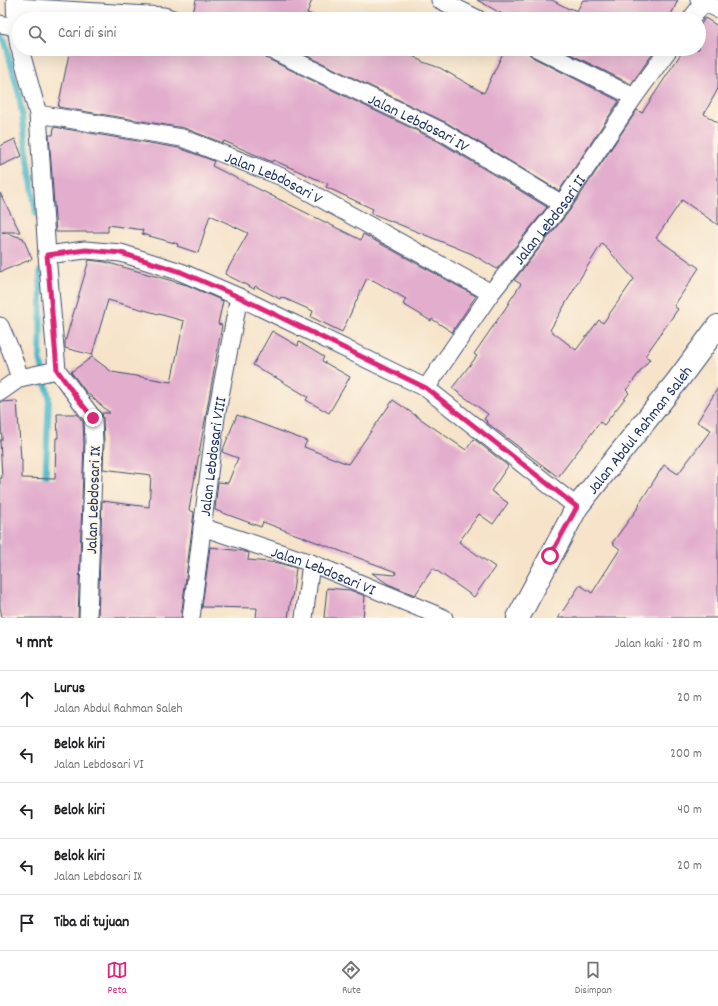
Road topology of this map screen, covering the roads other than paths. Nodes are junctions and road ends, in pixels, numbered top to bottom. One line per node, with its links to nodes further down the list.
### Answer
1 (440, 0): 5 (street)
2 (16, 3): 4 (street)
3 (707, 4): 6 (street)
4 (118, 12)
5 (464, 12)
6 (698, 12)
7 (12, 14): 8 (street)
8 (8, 25)
9 (22, 56): 14 (street)
10 (285, 56): 15 (street, Jalan Lebdosari IV)
11 (552, 56): 13 (street)
12 (664, 56): 13 (street, Jalan Lebdosari II)
13 (634, 97): 15 (street, Jalan Lebdosari II)
14 (38, 114): 16 (street); 17 (street, Jalan Lebdosari V)
15 (562, 204): 17 (street, Jalan Lebdosari II)
16 (47, 255): 18 (street); 21 (street)
17 (491, 293): 23 (street, Jalan Lebdosari II)
18 (239, 297): 23 (street); 26 (street, Jalan Lebdosari VIII)
19 (0, 326): 22 (street)
20 (718, 326): 25 (street, Jalan Abdul Rahman Saleh)
21 (55, 370): 22 (street); 28 (street, Jalan Lebdosari IX)
22 (26, 377): 24 (street)
23 (426, 388): 25 (street)
24 (0, 392)
25 (577, 507): 32 (street, Jalan Abdul Rahman Saleh)
26 (202, 527): 27 (street, Jalan Lebdosari VI); 29 (street, Jalan Lebdosari VIII)
27 (311, 563): 30 (street); 31 (street, Jalan Lebdosari VI)
28 (88, 618)
29 (191, 618)
30 (304, 618)
31 (444, 618)
32 (518, 618)

